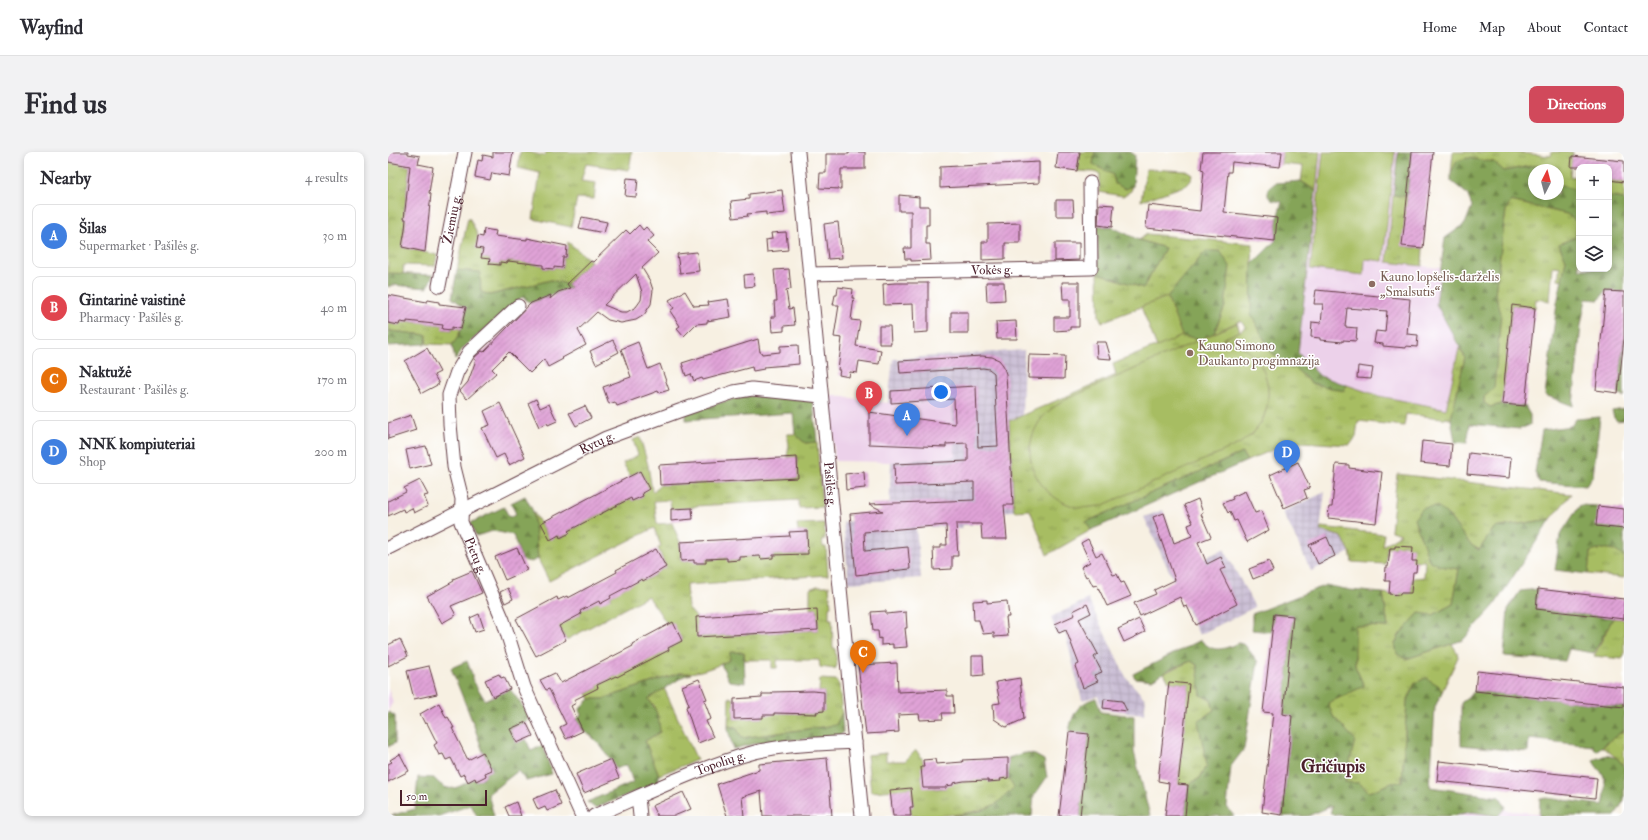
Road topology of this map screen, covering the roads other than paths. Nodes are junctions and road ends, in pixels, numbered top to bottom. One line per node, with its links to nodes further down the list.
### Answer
1 (465, 152): 5 (street, Žiemių g.)
2 (798, 152): 4 (street, Pašilės g.)
3 (1090, 183): 4 (street, Vokės g.)
4 (809, 274): 7 (street, Pašilės g.)
5 (439, 286)
6 (518, 306): 8 (street, Pietų g.)
7 (821, 396): 8 (street, Rytų g.); 10 (street, Pašilės g.)
8 (461, 511): 9 (street, Rytų g.); 12 (street, Pietų g.)
9 (388, 548)
10 (855, 742): 11 (street, Topolių g.); 15 (street, Pašilės g.)
11 (638, 797): 13 (street, Topolių g.); 14 (street)
12 (582, 816)
13 (594, 816)
14 (640, 816)
15 (862, 816)

